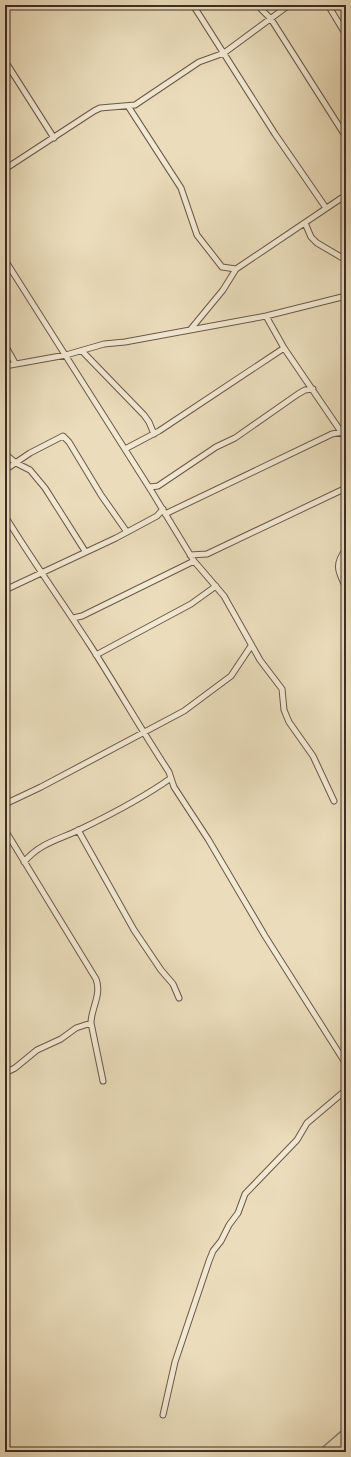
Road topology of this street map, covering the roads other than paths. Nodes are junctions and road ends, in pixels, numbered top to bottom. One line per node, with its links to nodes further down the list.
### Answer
1 (193, 5): 7 (street)
2 (257, 5): 5 (street)
3 (289, 5): 5 (street)
4 (328, 5): 6 (street)
5 (271, 20): 7 (street); 10 (street)
6 (346, 35)
7 (224, 53): 9 (street); 15 (street)
8 (5, 61): 11 (street)
9 (128, 106): 11 (street); 19 (street)
10 (346, 137)
11 (54, 138): 13 (street)
12 (5, 160): 13 (street)
13 (7, 168)
14 (346, 195): 15 (street)
15 (326, 208): 16 (street)
16 (305, 223): 18 (street); 19 (street)
17 (5, 260): 26 (street)
18 (346, 260)
19 (236, 269): 22 (street)
20 (346, 296): 21 (street)
21 (266, 316): 22 (street); 24 (street)
22 (190, 330): 25 (street)
23 (5, 345): 27 (street)
24 (284, 348): 29 (street); 32 (street)
25 (82, 351): 26 (street); 32 (street)
26 (66, 355): 27 (street); 35 (street)
27 (15, 364): 28 (street)
28 (5, 366)
29 (313, 389): 30 (street); 39 (street)
30 (336, 423): 31 (street); 33 (street)
31 (342, 432): 33 (street); 34 (street)
32 (154, 434): 35 (street)
33 (332, 434): 43 (street)
34 (346, 439)
35 (125, 449): 40 (street)
36 (5, 454): 37 (street)
37 (16, 463): 38 (street); 46 (street); 48 (street)
38 (5, 470)
39 (158, 486): 40 (street); 42 (street)
40 (150, 488): 42 (street)
41 (346, 488): 49 (street)
42 (154, 495): 43 (street)
43 (165, 514): 45 (street); 45 (street); 49 (street)
44 (5, 516): 51 (street)
45 (157, 516): 46 (street)
46 (127, 532): 48 (street)
47 (346, 549): 53 (street)
48 (84, 551): 51 (street)
49 (190, 555): 50 (street)
50 (194, 561): 52 (street); 55 (street)
51 (43, 573): 54 (street); 55 (street)
52 (216, 586): 56 (street); 57 (street)
53 (346, 588)
54 (5, 590)
55 (73, 618): 57 (street)
56 (251, 646): 58 (street); 60 (street)
57 (96, 655): 58 (street)
58 (143, 733): 59 (street); 61 (street)
59 (171, 778): 63 (street); 67 (street)
60 (334, 801)
61 (5, 804)
62 (5, 830): 64 (street)
63 (78, 830): 64 (street); 65 (street)
64 (24, 862): 66 (street)
65 (179, 998)
66 (91, 1023): 68 (street); 69 (street)
67 (346, 1064)
68 (5, 1073)
69 (103, 1081)
70 (346, 1090): 71 (street)
71 (162, 1415)

